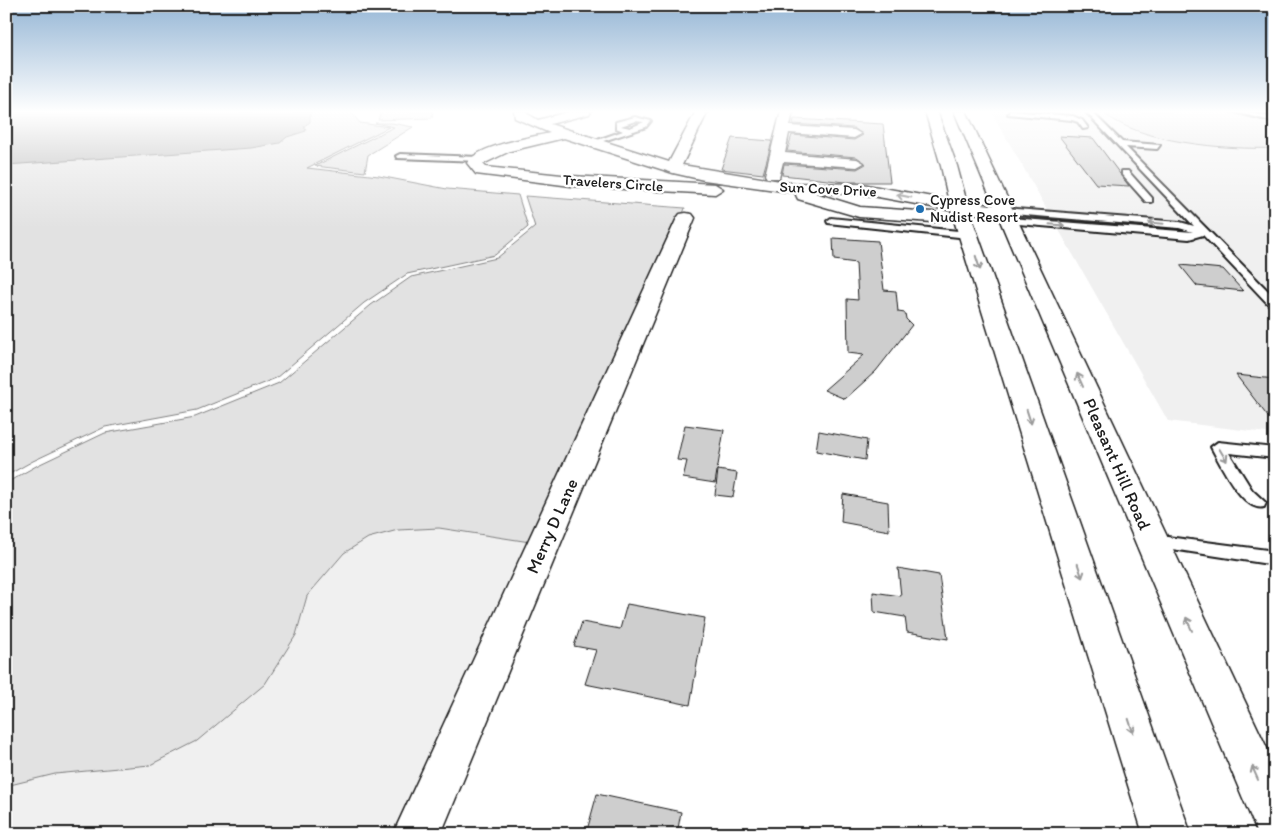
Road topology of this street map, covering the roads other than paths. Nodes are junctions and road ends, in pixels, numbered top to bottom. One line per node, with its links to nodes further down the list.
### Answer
1 (508, 150): 10 (street)
2 (620, 150): 12 (street, Sun Cove Drive)
3 (682, 150): 12 (street)
4 (777, 150): 9 (street)
5 (944, 150): 21 (street)
6 (977, 150): 19 (street, Pleasant Hill Road)
7 (1126, 150): 23 (lane)
8 (400, 156): 10 (lane)
9 (776, 157): 11 (street); 15 (street)
10 (481, 158): 14 (street); 15 (street, Travelers Circle)
11 (857, 163)
12 (673, 168): 14 (street, Sun Cove Drive)
13 (1125, 173): 17 (lane)
14 (704, 175): 15 (street, Sun Cove Drive)
15 (767, 185): 16 (street, Sun Cove Drive); 18 (street, Sun Cove Drive)
16 (839, 188): 18 (street); 21 (street, Sun Cove Drive, one-way to 16)
17 (1149, 200)
18 (829, 203): 21 (street, Sun Cove Drive)
19 (1006, 216): 21 (street, Sun Cove Drive); 23 (lane); 27 (street, Pleasant Hill Road, one-way to 19)
20 (686, 218): 30 (street, Merry D Lane)
21 (964, 220): 22 (lane); 31 (street, one-way to 31)
22 (831, 221)
23 (1203, 232): 24 (lane)
24 (1273, 302)
25 (1275, 453): 26 (lane, one-way to 26)
26 (1258, 502)
27 (1152, 541): 28 (lane); 29 (street, Pleasant Hill Road, one-way to 27)
28 (1275, 558)
29 (1275, 817)
30 (417, 834)
31 (1166, 834)

